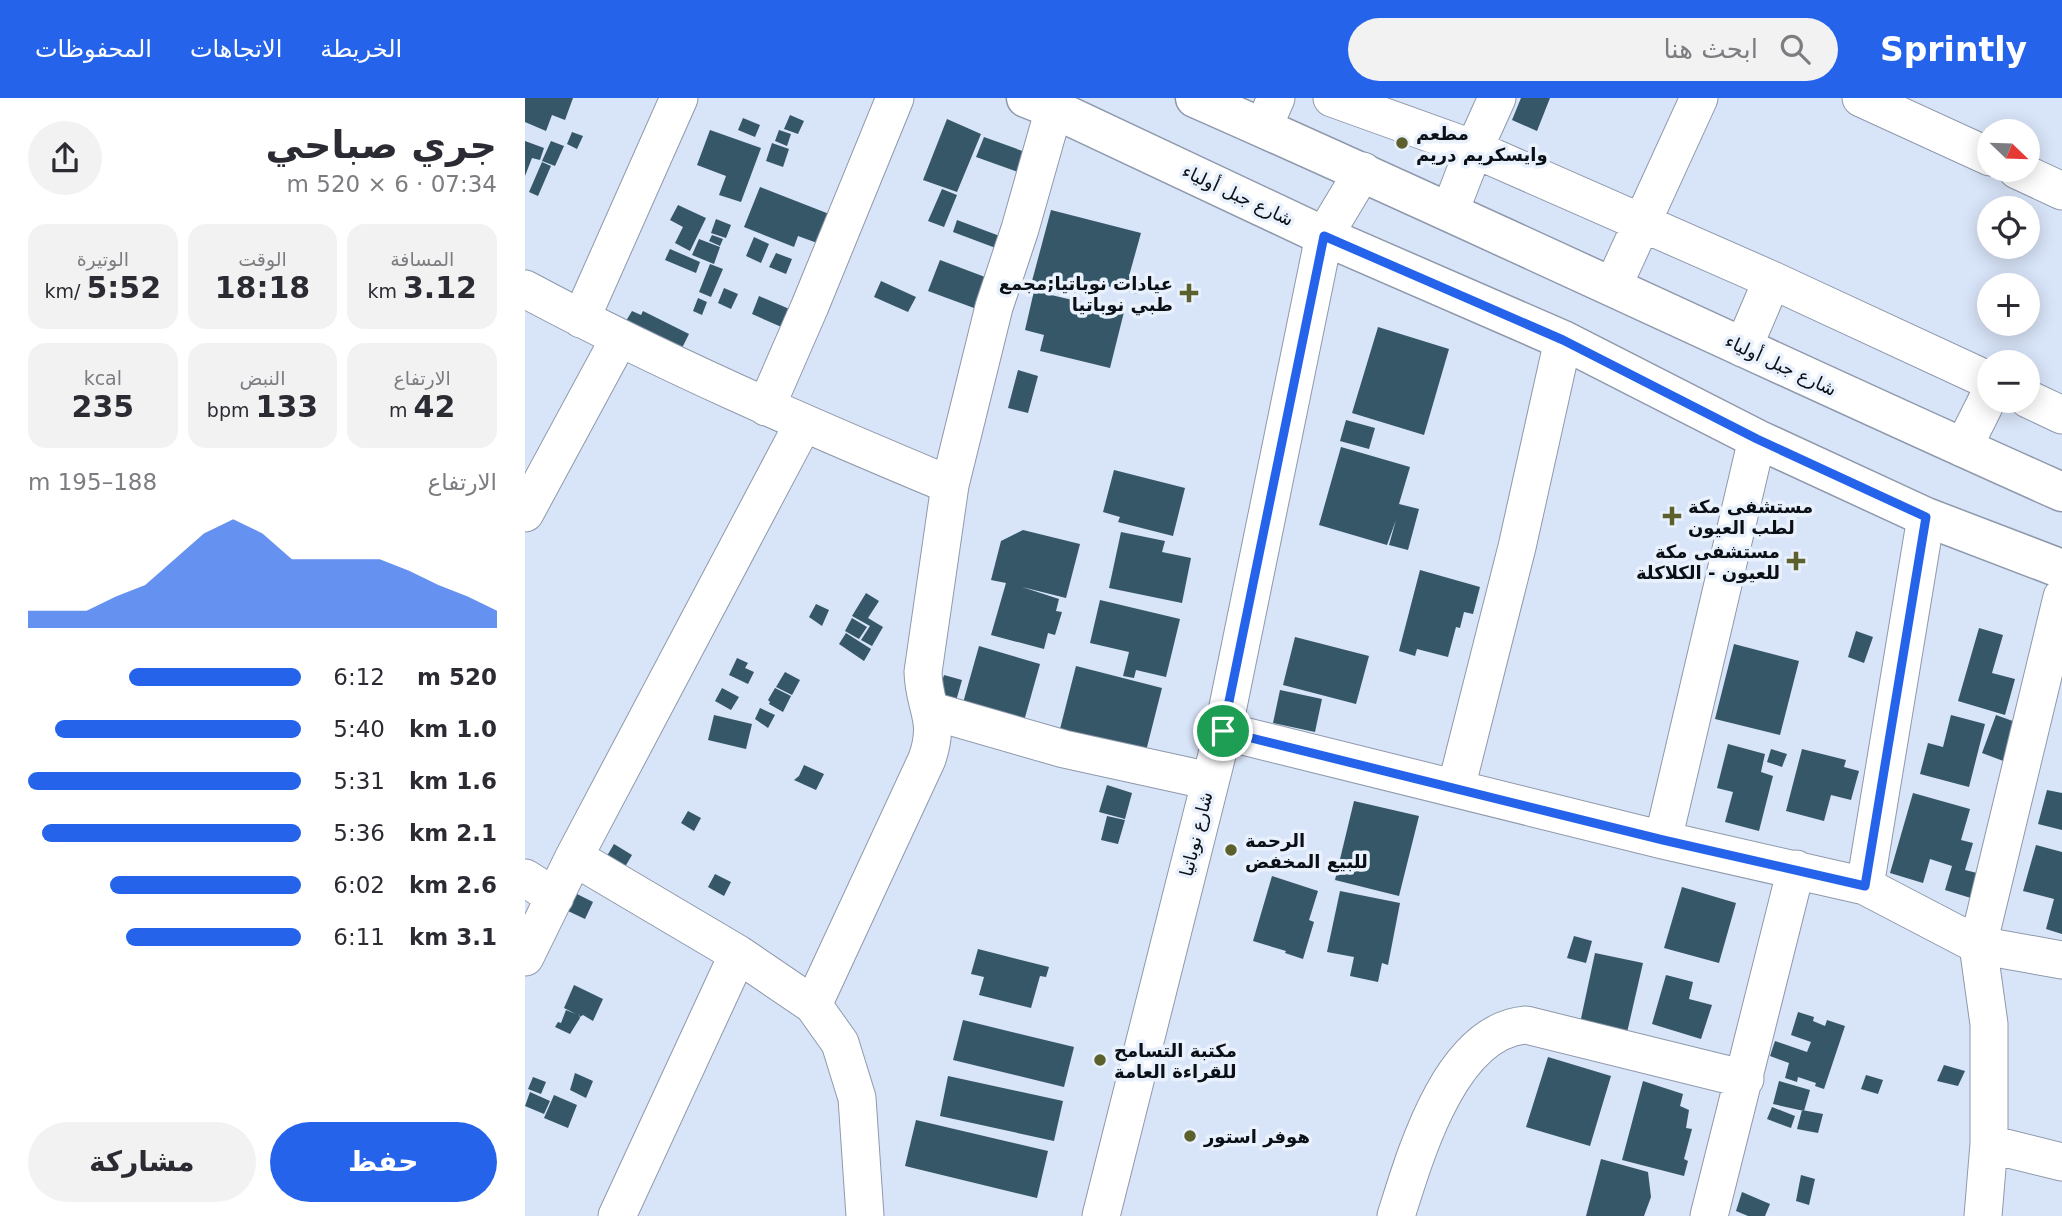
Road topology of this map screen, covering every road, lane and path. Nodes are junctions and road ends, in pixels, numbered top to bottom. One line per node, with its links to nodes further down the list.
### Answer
1 (679, 98): 22 (street)
2 (895, 98): 27 (street)
3 (1195, 98): 10 (main road, شارع جبل أولياء)
4 (1332, 98): 11 (street)
5 (1497, 98): 11 (street)
6 (1699, 98): 17 (street)
7 (1861, 98): 9 (street)
8 (1040, 103): 18 (main road, شارع جبل أولياء); 32 (street)
9 (1915, 109): 12 (street)
10 (1270, 113): 13 (main road, شارع جبل أولياء)
11 (1474, 149): 16 (street); 17 (street)
12 (1977, 150)
13 (1363, 171): 16 (main road, شارع جبل أولياء); 18 (street, شارع نوباتيا)
14 (2041, 181): 15 (street)
15 (2062, 191)
16 (1450, 211): 20 (main road, شارع جبل أولياء)
17 (1642, 222): 19 (street); 20 (street)
18 (1324, 236): 24 (main road, شارع جبل أولياء); 39 (street, شارع نوباتيا)
19 (1772, 280): 25 (street); 26 (street)
20 (1612, 286): 25 (main road, شارع جبل أولياء)
21 (525, 289): 22 (street)
22 (581, 319): 23 (street)
23 (619, 339): 27 (street); 34 (street)
24 (1563, 340): 30 (main road, شارع جبل أولياء); 41 (street)
25 (1743, 348): 31 (main road, شارع جبل أولياء)
26 (1977, 375)
27 (766, 407): 29 (street)
28 (1980, 413): 31 (street)
29 (803, 424): 32 (street); 43 (street)
30 (1757, 439): 35 (main road, شارع جبل أولياء); 42 (street)
31 (1963, 448): 33 (main road, شارع جبل أولياء)
32 (950, 485): 38 (street)
33 (2062, 492)
34 (525, 513)
35 (1926, 517): 36 (main road, شارع جبل أولياء); 45 (street)
36 (2062, 569)
37 (2062, 597): 47 (street)
38 (932, 711): 40 (street); 51 (street)
39 (1223, 731): 40 (street, شارع نوباتيا); 41 (street)
40 (1210, 781): 57 (street, شارع نوباتيا)
41 (1456, 788): 42 (street)
42 (1663, 840): 44 (street)
43 (574, 857): 46 (street); 48 (street)
44 (1795, 869): 45 (street); 52 (street)
45 (1865, 886): 47 (street)
46 (540, 888): 49 (street)
47 (1978, 945): 50 (street); 53 (street)
48 (738, 954): 51 (street); 55 (street)
49 (525, 957)
50 (2062, 960)
51 (813, 1005): 56 (street)
52 (1745, 1079): 58 (street); 59 (street)
53 (1989, 1144): 54 (street); 60 (street)
54 (2062, 1162)
55 (617, 1216)
56 (865, 1216)
57 (1101, 1216)
58 (1396, 1216)
59 (1710, 1216)
60 (1983, 1216)

